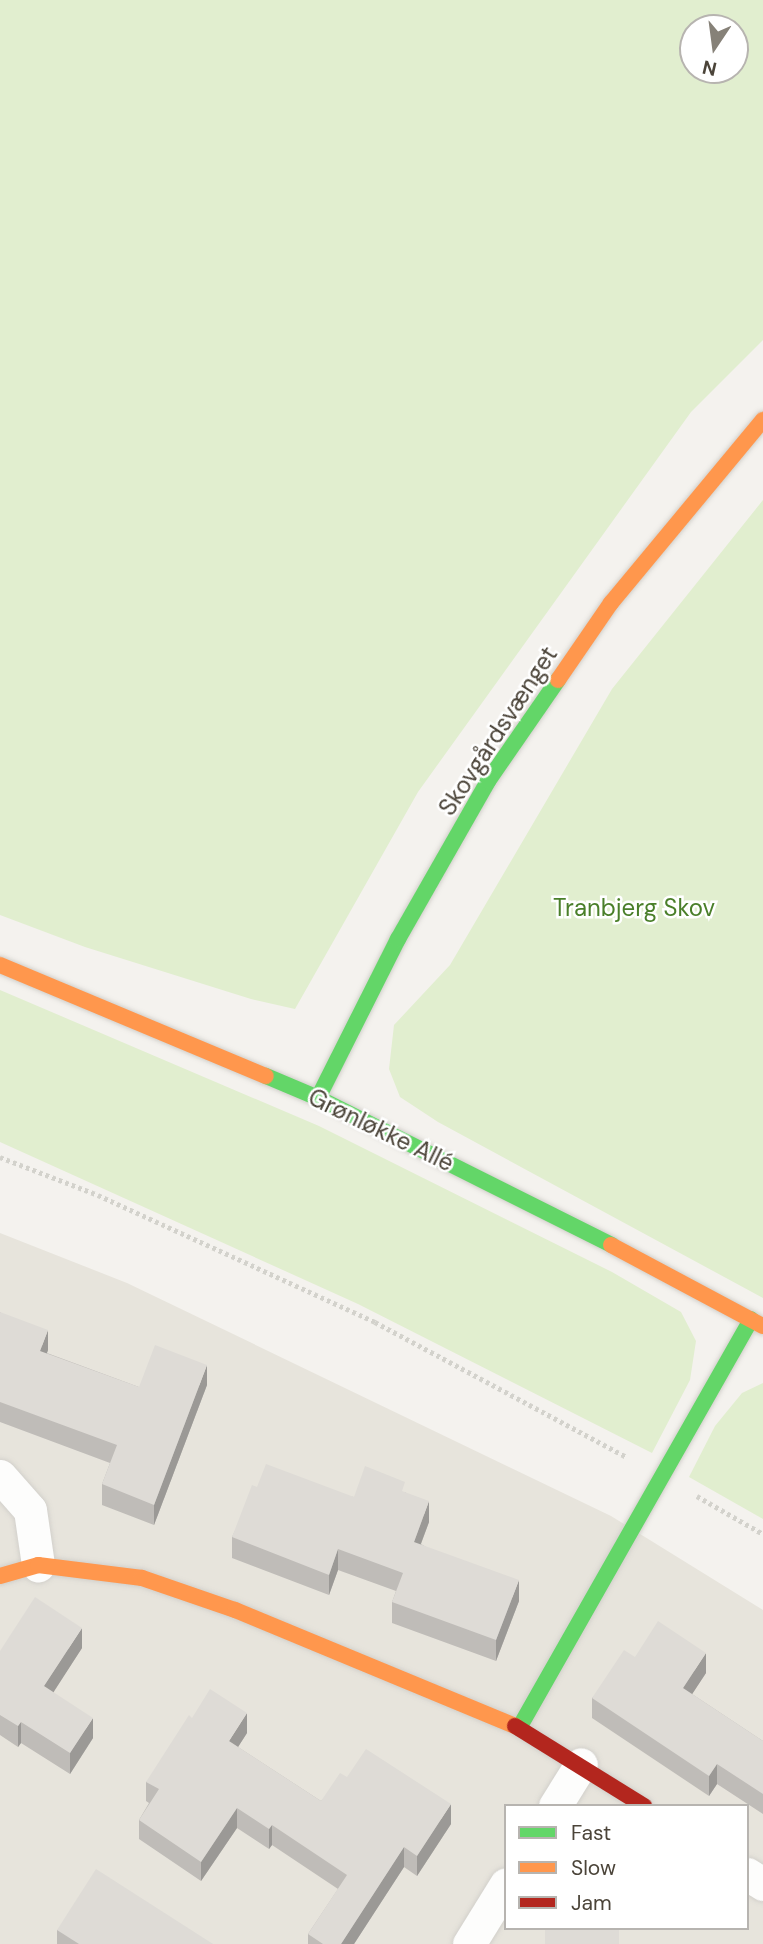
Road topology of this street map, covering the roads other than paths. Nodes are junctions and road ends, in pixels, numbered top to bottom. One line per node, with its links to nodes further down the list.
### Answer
1 (763, 420): 3 (street, Skovgårdsvænget)
2 (0, 965): 3 (street, Grønløkke Allé)
3 (318, 1098): 4 (street, Grønløkke Allé)
4 (757, 1322): 8 (street, Grønløkke Allé)
5 (0, 1476): 6 (street)
6 (38, 1565): 7 (street); 8 (street)
7 (0, 1576)
8 (519, 1728): 9 (street)
9 (580, 1764): 10 (street); 11 (street)
10 (556, 1804)
11 (641, 1804)
12 (504, 1887): 13 (street)
13 (469, 1944)

